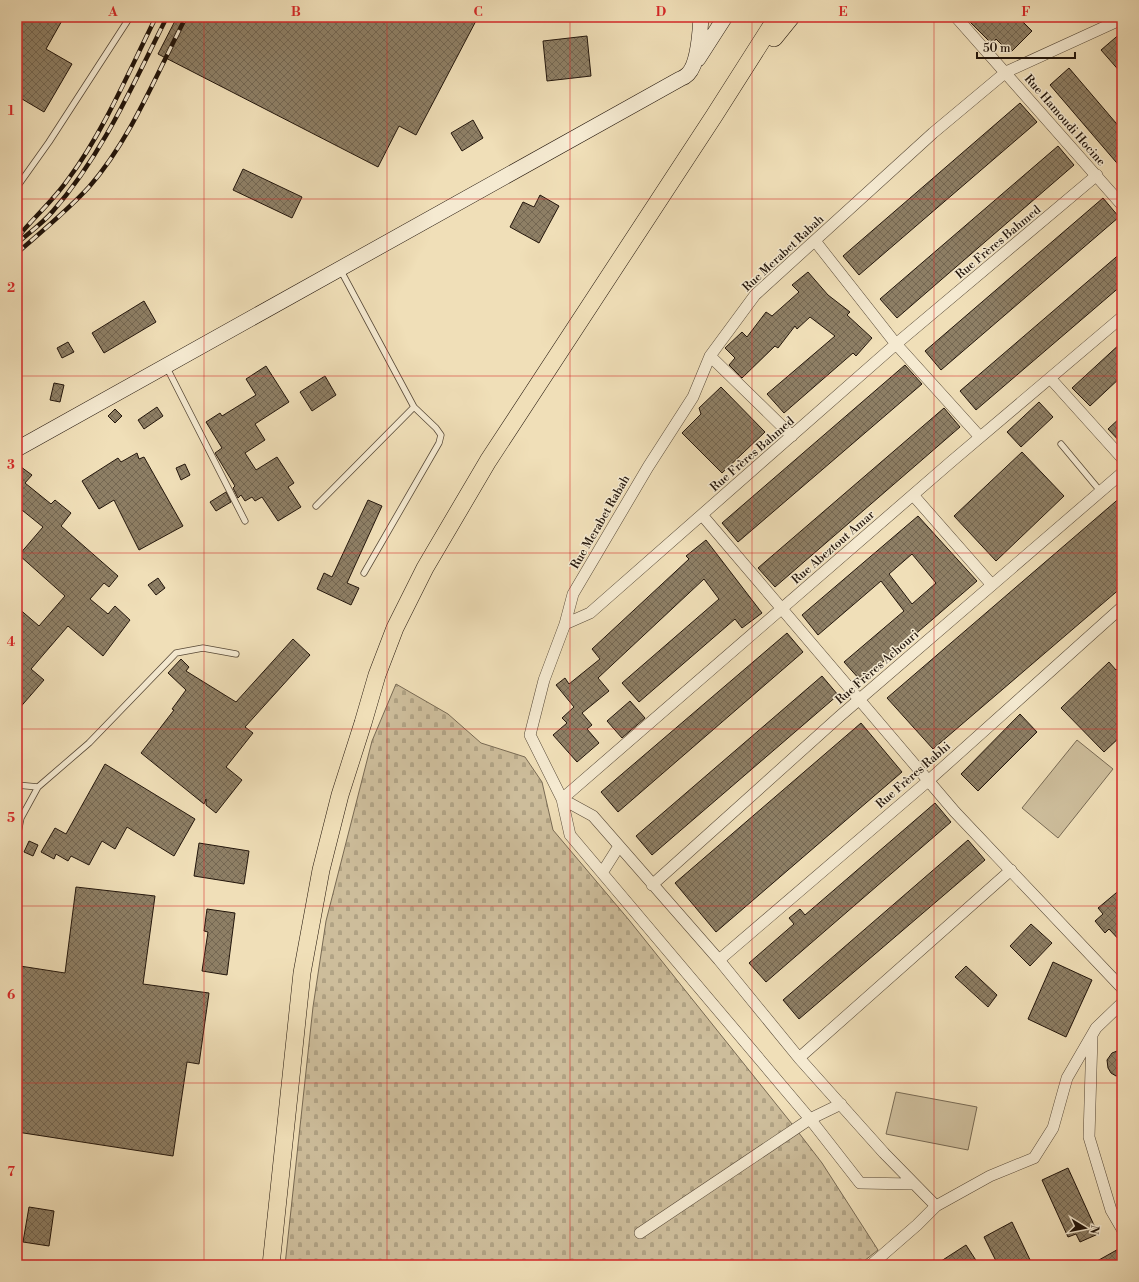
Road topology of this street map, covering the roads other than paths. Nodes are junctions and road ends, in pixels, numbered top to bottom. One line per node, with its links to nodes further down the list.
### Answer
1 (130, 17): 12 (lane)
2 (701, 17): 8 (main road)
3 (724, 17): 8 (main road)
4 (777, 17): 10 (main road)
5 (791, 17): 10 (main road)
6 (956, 17): 9 (street, Rue Hamoudi Hocine)
7 (1122, 19): 9 (street, Rue Merabet Rabah)
8 (694, 65): 15 (main road)
9 (1006, 72): 11 (street, Rue Hamoudi Hocine); 14 (street, Rue Merabet Rabah)
10 (714, 116): 60 (main road)
11 (1097, 176): 13 (street, Rue Hamoudi Hocine); 17 (street, Rue Frères Bahmed)
12 (17, 187)
13 (1122, 205)
14 (815, 241): 17 (street); 18 (street, Rue Merabet Rabah)
15 (340, 269): 19 (main road); 21 (lane)
16 (1122, 317): 20 (street, Rue Abeztout Amar)
17 (896, 344): 22 (street, Rue Frères Bahmed); 23 (street)
18 (710, 356): 22 (street); 37 (street, Rue Merabet Rabah)
19 (165, 366): 25 (main road); 32 (lane)
20 (1050, 378): 23 (street, Rue Abeztout Amar); 26 (street)
21 (414, 407): 30 (lane); 33 (lane)
22 (792, 436): 31 (street, Rue Frères Bahmed)
23 (980, 437): 29 (street, Rue Abeztout Amar)
24 (1061, 444): 28 (lane)
25 (17, 449)
26 (1122, 458)
27 (1122, 473): 28 (street, Rue Frères Achouri)
28 (1100, 492): 34 (street, Rue Frères Achouri)
29 (913, 495): 34 (street); 36 (street, Rue Abeztout Amar)
30 (316, 506)
31 (702, 516): 36 (street); 37 (street, Rue Frères Bahmed)
32 (245, 521)
33 (364, 573)
34 (992, 585): 39 (street, Rue Frères Achouri)
35 (1122, 607): 40 (street, Rue Frères Rabhi)
36 (782, 609): 39 (street); 43 (street, Rue Abeztout Amar)
37 (565, 624): 43 (street)
38 (236, 654): 42 (lane)
39 (859, 700): 40 (street); 48 (street, Rue Frères Achouri)
40 (928, 780): 46 (street); 49 (street, Rue Frères Rabhi)
41 (17, 785): 42 (lane)
42 (38, 787): 44 (lane)
43 (562, 799): 45 (street); 47 (street)
44 (17, 838)
45 (619, 846): 47 (street); 48 (street)
46 (1011, 870): 50 (street); 53 (street)
47 (602, 873): 55 (street)
48 (652, 885): 49 (street)
49 (719, 960): 53 (street)
50 (1122, 988)
51 (1122, 1003): 52 (street)
52 (1092, 1034): 57 (street); 58 (street)
53 (799, 1058): 54 (street)
54 (840, 1104): 55 (street); 56 (street)
55 (810, 1119): 56 (street); 59 (street)
56 (913, 1184): 57 (street)
57 (936, 1206): 61 (street)
58 (1122, 1229)
59 (640, 1233)
60 (271, 1265)
61 (871, 1265)

